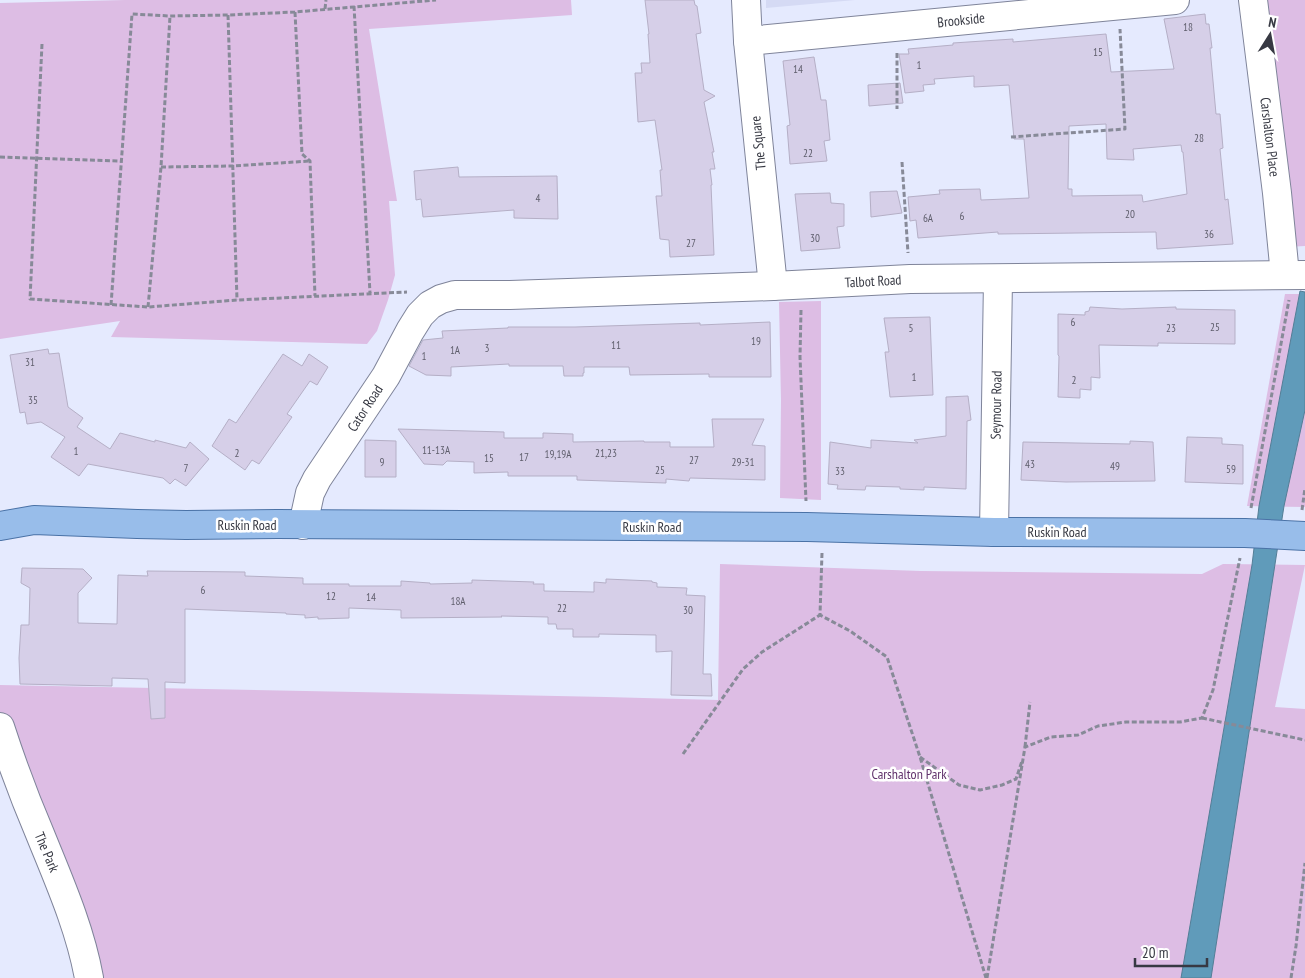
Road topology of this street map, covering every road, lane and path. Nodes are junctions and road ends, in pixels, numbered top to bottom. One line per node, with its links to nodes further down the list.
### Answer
1 (326, 0): 8 (path)
2 (436, 0): 6 (path)
3 (746, 0): 13 (street, The Square)
4 (1175, 0): 7 (street, Brookside)
5 (1252, 0): 24 (street, Carshalton Place)
6 (354, 6): 8 (path); 29 (path)
7 (1119, 6): 12 (street, Brookside); 16 (path)
8 (325, 9): 9 (path)
9 (295, 12): 10 (path); 20 (path)
10 (228, 15): 11 (path); 22 (path)
11 (170, 16): 19 (path); 23 (path)
12 (896, 27): 13 (street, Brookside); 15 (path)
13 (748, 41): 28 (street, The Square)
14 (42, 44): 18 (path)
15 (897, 110)
16 (1011, 137)
17 (0, 157): 18 (path)
18 (37, 159): 19 (path); 33 (path)
19 (121, 161): 33 (path)
20 (310, 161): 22 (path); 30 (path)
21 (902, 162): 25 (path)
22 (233, 166): 23 (path); 31 (path)
23 (161, 167): 34 (path)
24 (1295, 275): 26 (street, Talbot Road); 39 (path)
25 (910, 279): 26 (street, Talbot Road); 27 (street, Talbot Road)
26 (998, 279): 38 (street, Seymour Road)
27 (802, 285): 28 (street, Talbot Road); 37 (path)
28 (773, 286): 32 (street, Talbot Road)
29 (370, 293): 30 (path); 32 (path)
30 (315, 296): 31 (path)
31 (237, 300): 34 (path)
32 (435, 302): 35 (street, Cator Road)
33 (111, 305): 34 (path)
34 (148, 307)
35 (303, 525): 36 (main road, Ruskin Road); 37 (main road, Ruskin Road)
36 (0, 526)
37 (815, 527): 38 (main road, Ruskin Road); 41 (path)
38 (994, 532): 39 (main road, Ruskin Road)
39 (1245, 533): 40 (main road, Ruskin Road); 43 (path)
40 (1305, 536)
41 (820, 615): 47 (path); 48 (path)
42 (1030, 702): 46 (path)
43 (1202, 718): 45 (path); 46 (path)
44 (0, 728): 50 (street, The Park)
45 (1305, 740)
46 (1026, 747): 48 (path); 51 (path)
47 (683, 754)
48 (920, 756): 51 (path)
49 (1305, 863): 52 (path)
50 (89, 978)
51 (986, 978)
52 (1291, 978)

